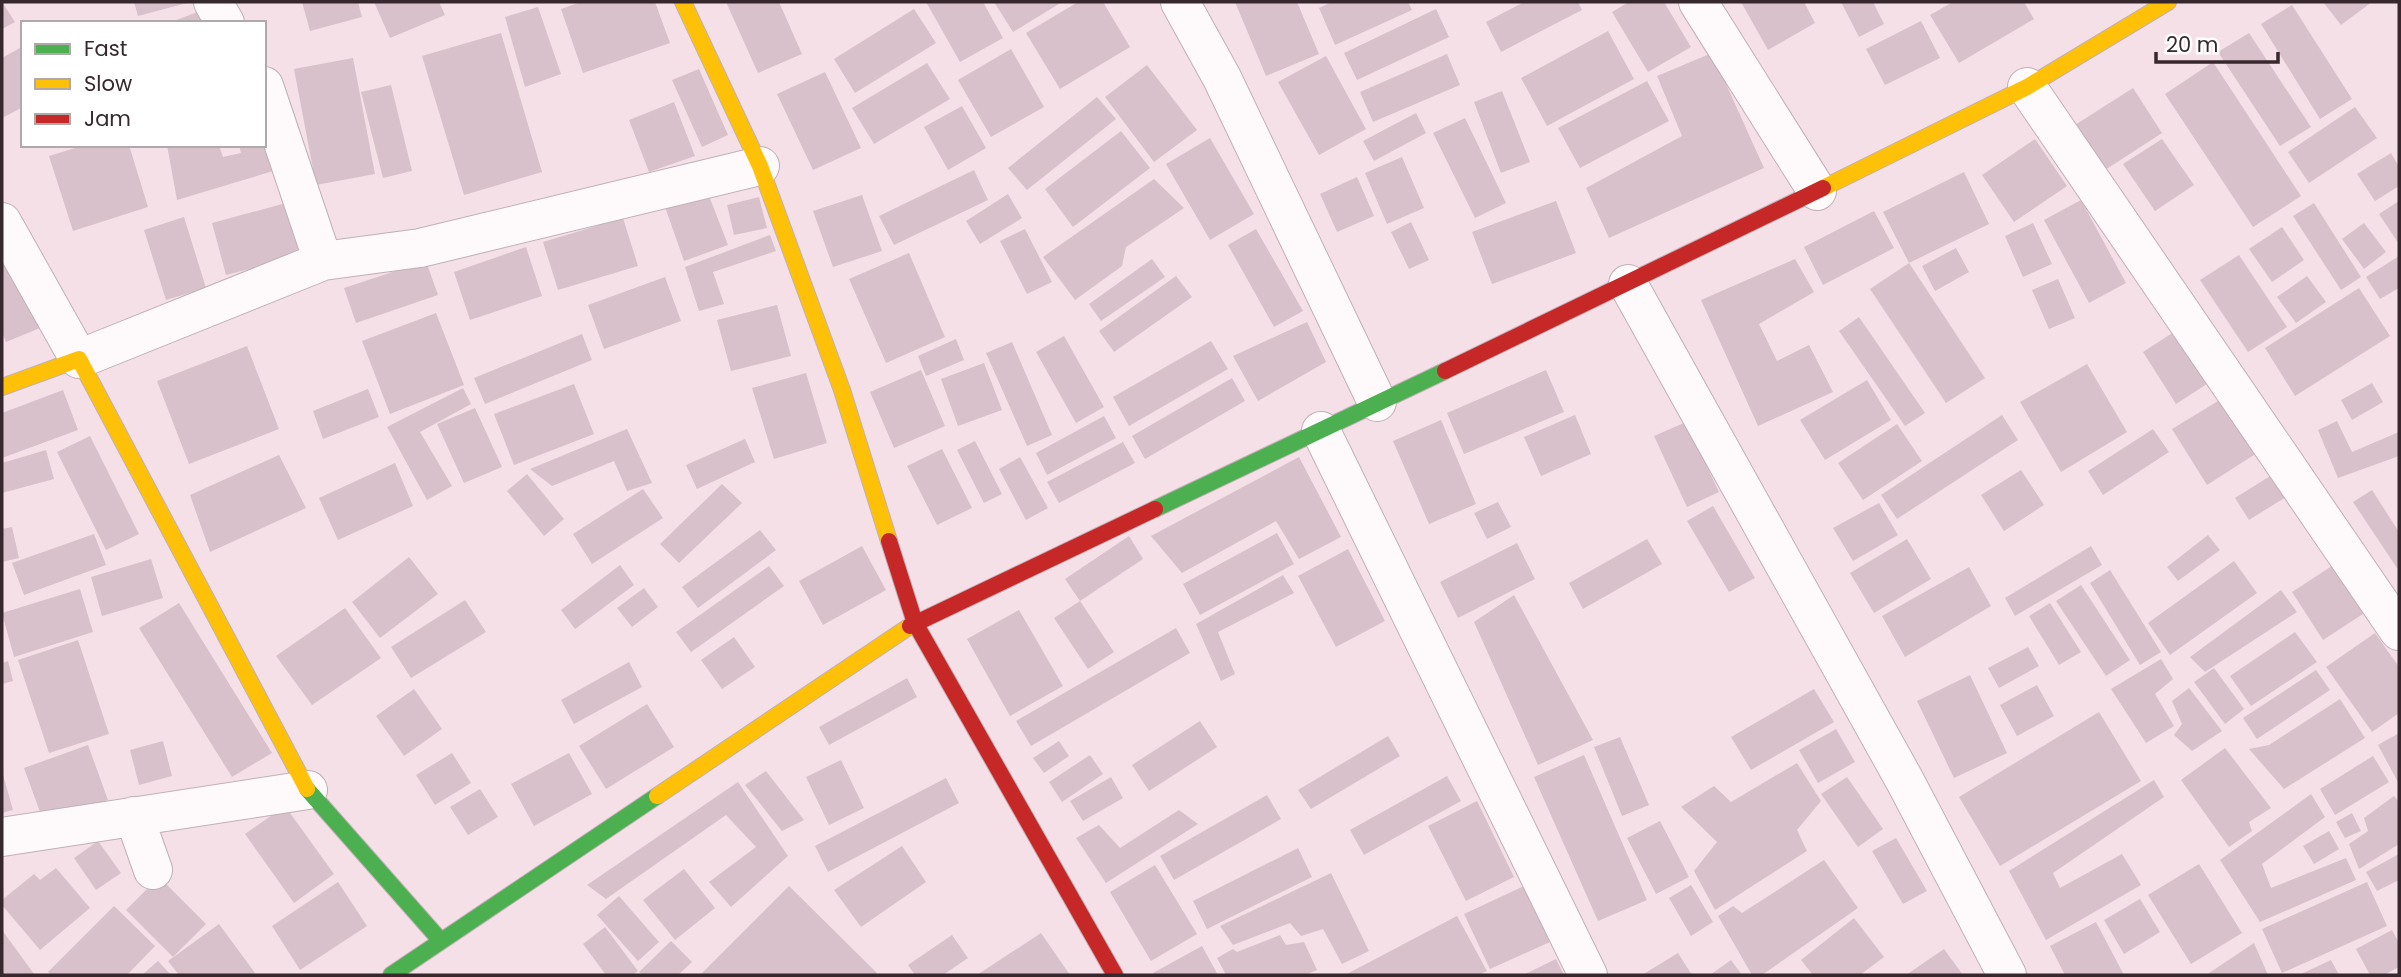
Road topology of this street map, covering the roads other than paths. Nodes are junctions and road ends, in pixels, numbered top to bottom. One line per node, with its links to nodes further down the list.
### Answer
1 (213, 2): 6 (street)
2 (683, 2): 9 (street)
3 (1180, 2): 16 (street)
4 (1698, 2): 10 (street)
5 (2168, 2): 7 (street)
6 (224, 21)
7 (2027, 87): 10 (street); 19 (street)
8 (266, 92): 12 (street)
9 (760, 166): 12 (street); 18 (street)
10 (1817, 191): 13 (street)
11 (2, 222): 14 (street)
12 (323, 261): 14 (street)
13 (1628, 284): 16 (street); 28 (street)
14 (79, 359): 15 (street); 20 (street)
15 (2, 387)
16 (1377, 402): 17 (street)
17 (1321, 431): 18 (street); 27 (street)
18 (915, 623): 24 (street); 26 (street)
19 (2399, 631)
20 (308, 790): 21 (street); 24 (street)
21 (134, 816): 22 (street); 23 (street)
22 (2, 837)
23 (153, 870)
24 (441, 941): 25 (street)
25 (391, 975)
26 (1115, 975)
27 (1588, 975)
28 (2007, 975)

